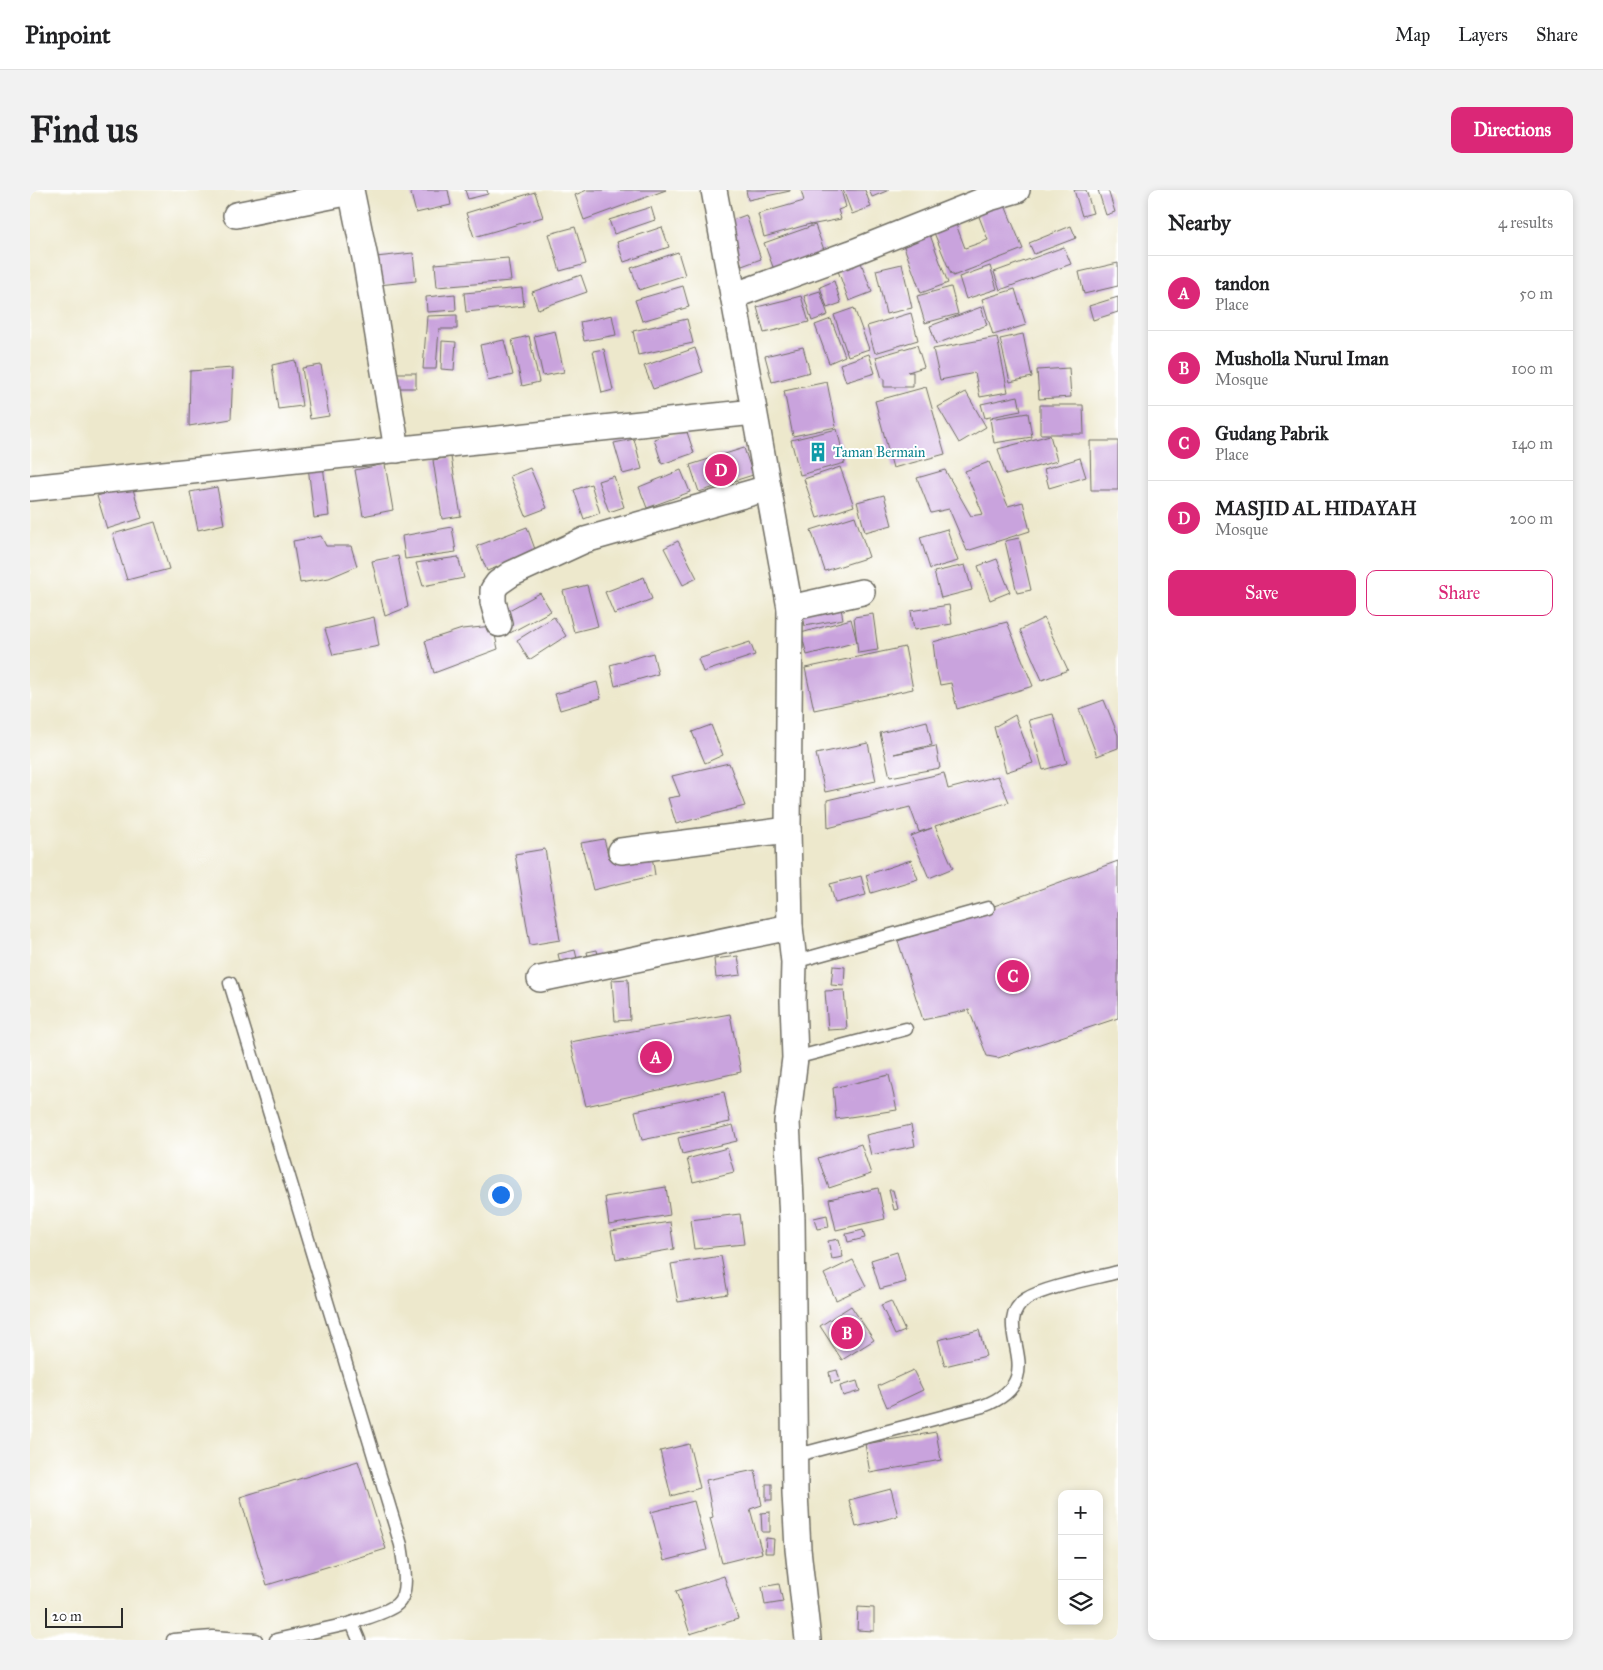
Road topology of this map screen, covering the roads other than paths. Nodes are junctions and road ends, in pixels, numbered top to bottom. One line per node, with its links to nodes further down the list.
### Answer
1 (714, 190): 5 (street)
2 (1017, 190): 5 (street)
3 (351, 191): 4 (street); 7 (street)
4 (236, 215)
5 (733, 296): 6 (street)
6 (754, 412): 7 (street); 9 (street)
7 (396, 450): 8 (street)
8 (30, 488)
9 (768, 488): 11 (street); 12 (street)
10 (862, 592): 11 (street)
11 (790, 608): 13 (street)
12 (499, 624)
13 (788, 830): 14 (street); 16 (street)
14 (621, 851)
15 (988, 908): 17 (lane)
16 (790, 927): 17 (street); 18 (street)
17 (794, 962): 21 (street)
18 (540, 979)
19 (230, 983): 24 (lane)
20 (906, 1029): 21 (lane)
21 (795, 1058): 23 (street)
22 (1118, 1272): 23 (lane)
23 (794, 1456): 29 (street)
24 (352, 1623): 27 (lane); 28 (lane)
25 (173, 1640): 26 (lane)
26 (256, 1640)
27 (276, 1640)
28 (359, 1640)
29 (808, 1640)

